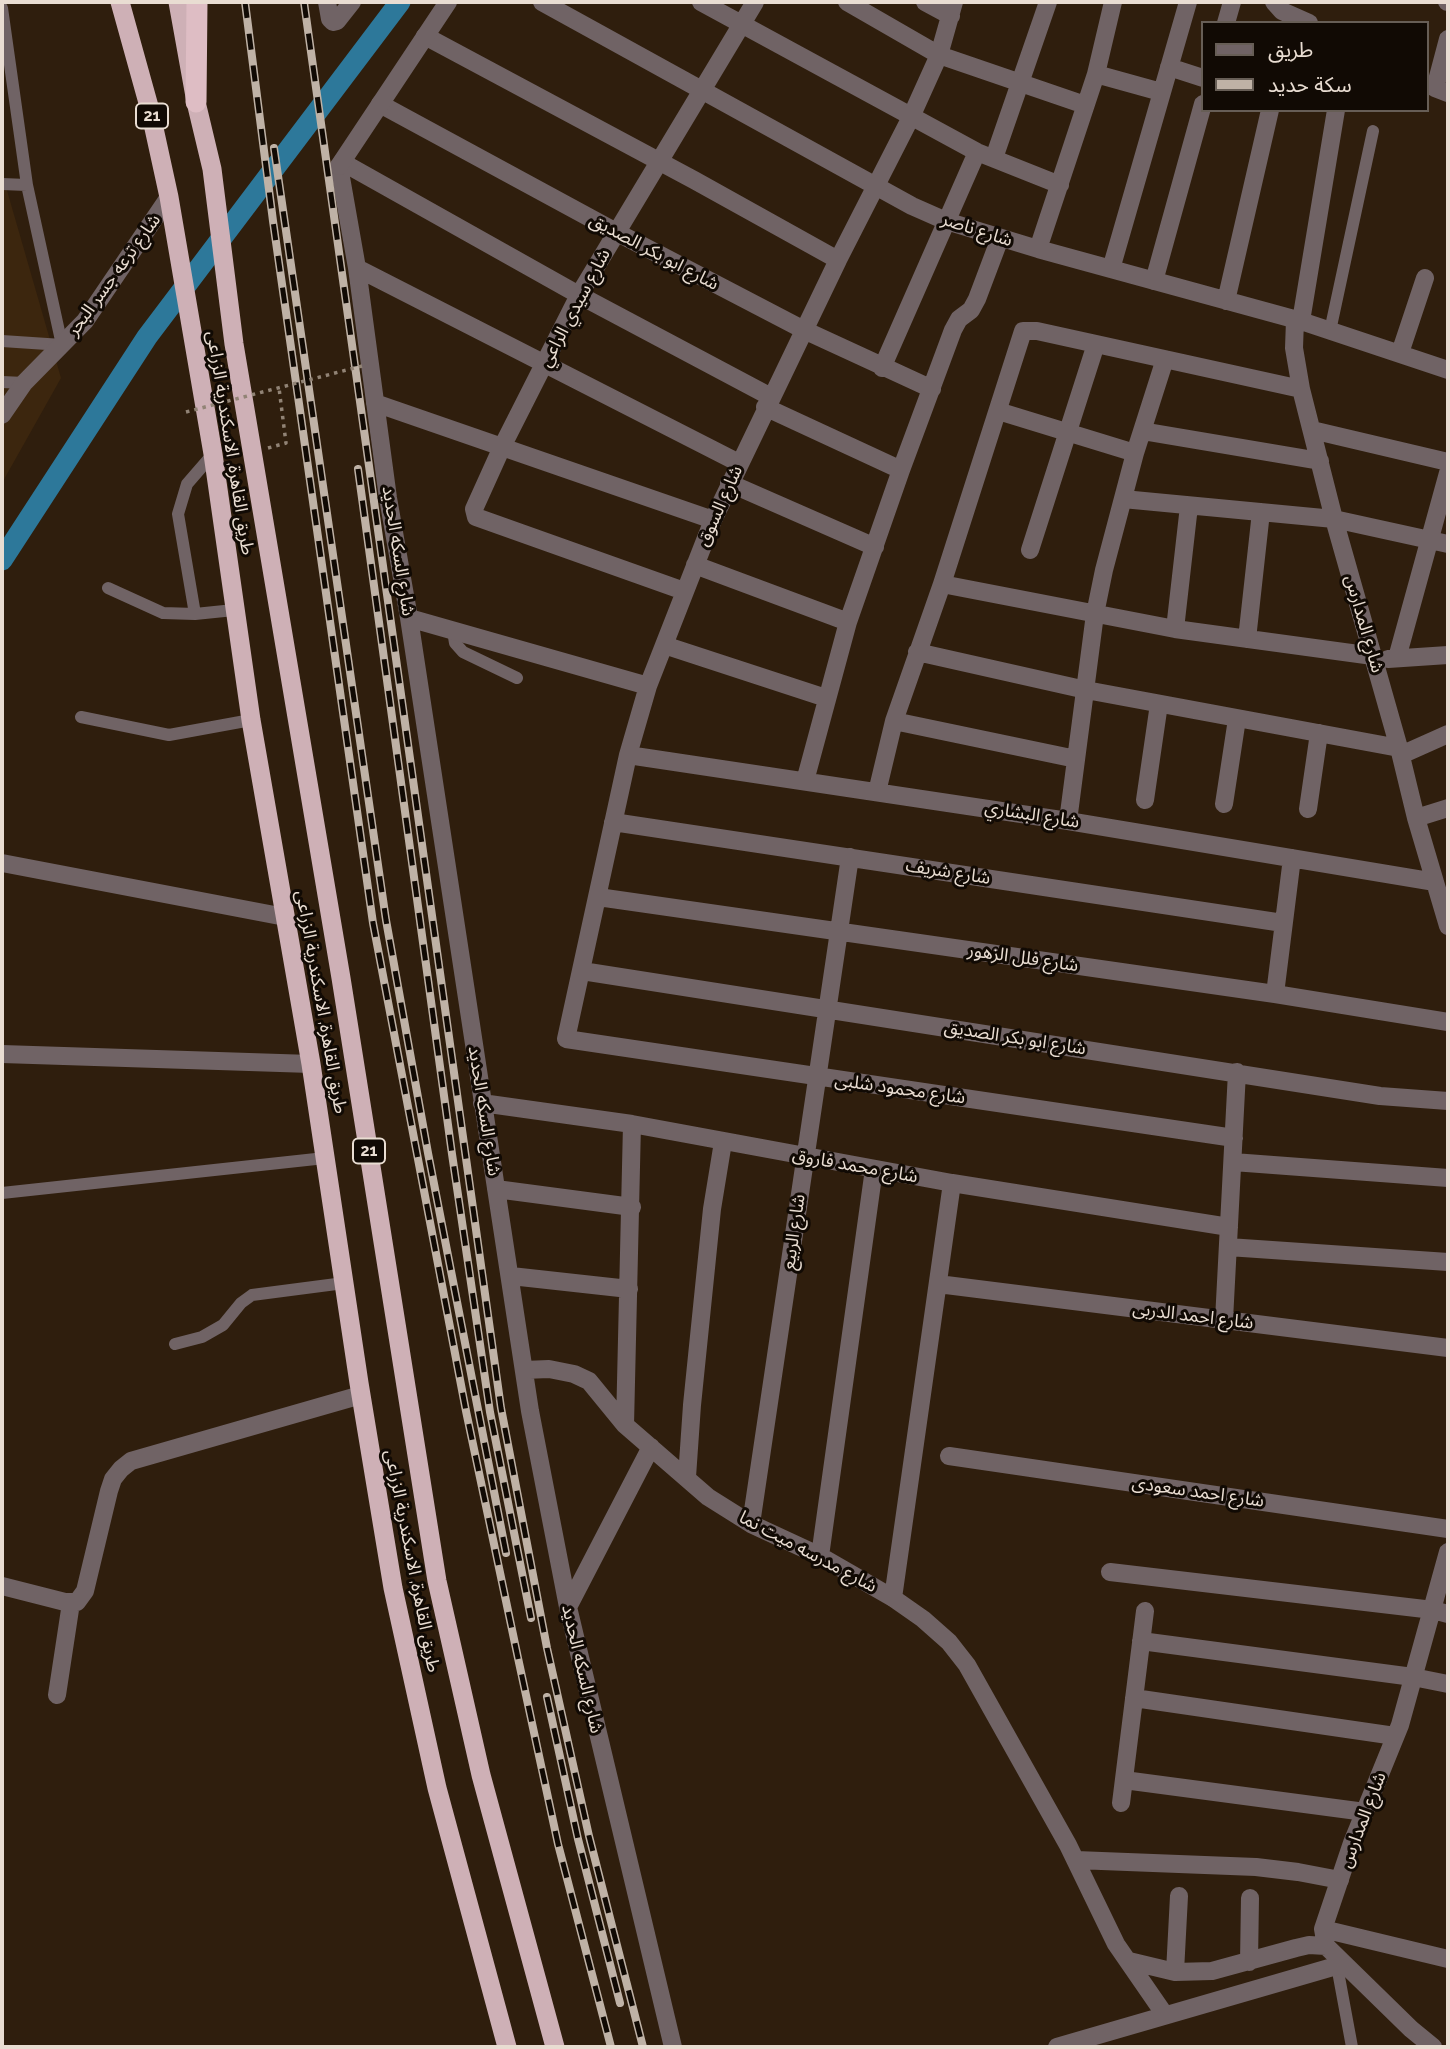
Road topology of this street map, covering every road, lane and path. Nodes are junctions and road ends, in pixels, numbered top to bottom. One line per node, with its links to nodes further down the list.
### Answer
1 (120, 2): 47 (highway, طريق القاهرة, الاسكندرية الزراعى / 21)
2 (178, 2): 32 (highway, طريق القاهرة, الاسكندرية الزراعى / 21)
3 (197, 2): 32 (highway)
4 (327, 2): 5 (street)
5 (352, 2)
6 (448, 2): 22 (street)
7 (542, 2): 30 (street, شارع ناصر)
8 (701, 2): 21 (street)
9 (755, 2): 21 (street, شارع سيدي الراعي)
10 (847, 2): 24 (street)
11 (925, 2): 18 (street)
12 (1048, 2): 29 (street)
13 (1113, 2): 26 (street)
14 (1188, 2): 25 (street)
15 (1231, 2): 20 (street)
16 (1274, 2): 19 (street)
17 (2, 8): 44 (lane)
18 (953, 9): 24 (street, شارع السوق)
19 (1298, 20)
20 (1226, 21)
21 (742, 24): 30 (street, شارع سيدي الراعي); 38 (street)
22 (425, 36): 33 (street); 41 (street)
23 (1448, 39): 28 (street)
24 (939, 55): 29 (street); 38 (street, شارع السوق)
25 (1169, 67): 27 (street); 31 (street)
26 (1096, 75): 31 (street); 34 (street)
27 (1202, 78)
28 (1437, 83)
29 (1021, 84): 34 (street); 40 (street)
30 (702, 89): 41 (street, شارع سيدي الراعي); 45 (street, شارع ناصر)
31 (1161, 92): 54 (street)
32 (196, 102): 223 (highway, طريق القاهرة, الاسكندرية الزراعى / 21)
33 (380, 104): 42 (street); 49 (street, شارع ابو بكر الصديق)
34 (1085, 105): 46 (street)
35 (1202, 108): 56 (street)
36 (1270, 112): 58 (street)
37 (1336, 112): 59 (street, شارع المدارس)
38 (911, 117): 40 (street); 45 (street, شارع السوق)
39 (1373, 131): 61 (lane)
40 (986, 155): 46 (street); 48 (street)
41 (658, 161): 49 (street, شارع سيدي الراعي); 52 (street)
42 (340, 164): 53 (street, شارع السكه الحديد); 57 (street)
43 (2, 184): 44 (lane)
44 (27, 185): 64 (lane)
45 (876, 185): 48 (street, شارع ناصر); 52 (street, شارع السوق)
46 (1060, 185): 51 (street)
47 (169, 197): 64 (street, شارع ترعه جسر البحر); 87 (highway, طريق القاهرة, الاسكندرية الزراعى / 21)
48 (946, 220): 50 (street, شارع ناصر); 69 (street)
49 (616, 232): 57 (street, شارع سيدي الراعي); 60 (street, شارع ابو بكر الصديق)
50 (1000, 238): 51 (street, شارع ناصر); 74 (street)
51 (1038, 248): 54 (street, شارع ناصر)
52 (838, 260): 60 (street, شارع السوق)
53 (357, 268): 67 (street); 77 (street, شارع السكه الحديد)
54 (1111, 269): 56 (street, شارع ناصر)
55 (1425, 278): 65 (street)
56 (1154, 281): 58 (street, شارع ناصر)
57 (579, 295): 67 (street, شارع سيدي الراعي); 76 (street)
58 (1226, 301): 59 (street, شارع ناصر)
59 (1298, 320): 61 (street, شارع ناصر); 75 (street, شارع المدارس)
60 (803, 330): 69 (street, شارع ابو بكر الصديق); 76 (street, شارع السوق)
61 (1330, 331): 65 (street, شارع ناصر)
62 (2, 341): 64 (lane)
63 (1096, 344): 66 (street); 78 (street); 83 (street)
64 (62, 345): 72 (street, شارع ترعه جسر البحر)
65 (1399, 353): 70 (street, شارع ناصر)
66 (1165, 359): 75 (street); 82 (street)
67 (544, 364): 85 (street, شارع سيدي الراعي); 90 (street)
68 (362, 366): 73 (path, bridge)
69 (882, 368): 74 (street, شارع ابو بكر الصديق)
70 (1448, 370)
71 (2, 382): 72 (lane)
72 (24, 383): 80 (street, شارع ترعه جسر البحر)
73 (279, 388): 79 (path, bridge); 84 (path)
74 (932, 389): 91 (street)
75 (1301, 389): 81 (street, شارع المدارس)
76 (768, 402): 90 (street, شارع السوق); 91 (street)
77 (375, 403): 85 (street); 110 (street, شارع السكه الحديد)
78 (998, 411): 83 (street); 104 (street)
79 (186, 412)
80 (2, 415)
81 (1312, 430): 88 (street, شارع المدارس); 89 (street)
82 (1142, 431): 86 (street); 88 (street)
83 (1068, 432): 86 (street); 102 (street)
84 (286, 443)
85 (502, 447): 98 (street); 106 (street, شارع سيدي الراعي)
86 (1135, 453): 94 (street)
87 (213, 454): 107 (highway, طريق القاهرة, الاسكندرية الزراعى / 21); 108 (lane)
88 (1320, 461): 97 (street, شارع المدارس)
89 (1448, 462)
90 (739, 463): 93 (street, شارع السوق)
91 (901, 470): 101 (street)
92 (1448, 473): 99 (street)
93 (729, 483): 98 (street, شارع السوق); 101 (street)
94 (1123, 499): 95 (street); 109 (street)
95 (1189, 506): 96 (street); 112 (street)
96 (1261, 512): 97 (street); 114 (street)
97 (1334, 519): 99 (street); 118 (street, شارع المدارس)
98 (713, 520): 103 (street, شارع السوق)
99 (1430, 540): 100 (street); 119 (street)
100 (1448, 544)
101 (875, 547): 111 (street)
102 (1030, 550)
103 (695, 565): 106 (street, شارع السوق); 111 (street)
104 (942, 584): 109 (street); 116 (street)
105 (108, 588): 108 (lane)
106 (684, 591): 115 (street, شارع السوق)
107 (233, 610): 108 (lane); 127 (highway, طريق القاهرة, الاسكندرية الزراعى / 21)
108 (195, 614)
109 (1095, 614): 112 (street); 122 (street)
110 (409, 618): 113 (street); 162 (street, شارع السكه الحديد)
111 (848, 622): 123 (street)
112 (1175, 629): 114 (street)
113 (453, 631): 120 (lane); 121 (street)
114 (1247, 639): 118 (street)
115 (664, 645): 121 (street, شارع السوق); 123 (street)
116 (917, 652): 122 (street); 128 (street)
117 (1448, 655): 119 (street)
118 (1373, 658): 119 (street); 131 (street, شارع المدارس)
119 (1397, 658)
120 (517, 678)
121 (648, 686): 132 (street, شارع السوق)
122 (1086, 690): 124 (street); 133 (street)
123 (826, 698): 134 (street)
124 (1159, 704): 126 (street); 136 (street)
125 (81, 717): 127 (lane)
126 (1237, 719): 129 (street); 137 (street)
127 (251, 720): 148 (highway, طريق القاهرة, الاسكندرية الزراعى / 21)
128 (894, 721): 133 (street); 135 (street)
129 (1319, 733): 131 (street); 139 (street)
130 (1448, 734): 131 (street)
131 (1400, 751): 140 (street, شارع المدارس)
132 (628, 755): 134 (street, شارع البشاري); 142 (street, شارع السوق)
133 (1076, 759): 141 (street)
134 (805, 780): 135 (street, شارع البشاري)
135 (877, 792): 141 (street, شارع البشاري)
136 (1144, 800)
137 (1224, 804)
138 (1448, 808): 140 (street)
139 (1308, 809)
140 (1416, 818): 146 (street, شارع المدارس)
141 (1068, 821): 144 (street, شارع البشاري)
142 (613, 822): 143 (street, شارع شريف); 147 (street, شارع السوق)
143 (850, 857): 149 (street, شارع شريف); 151 (street, شارع الربيع)
144 (1292, 858): 146 (street, شارع البشاري); 149 (street)
145 (2, 863): 148 (street)
146 (1441, 888): 150 (street, شارع المدارس)
147 (598, 897): 151 (street, شارع فلل الزهور); 152 (street, شارع السوق)
148 (285, 917): 158 (highway, طريق القاهرة, الاسكندرية الزراعى / 21)
149 (1283, 923): 153 (street)
150 (1448, 926)
151 (839, 932): 153 (street, شارع فلل الزهور); 154 (street, شارع الربيع)
152 (582, 971): 154 (street, شارع ابو بكر الصديق); 156 (street, شارع السوق)
153 (1275, 994): 155 (street, شارع فلل الزهور)
154 (827, 1010): 159 (street, شارع ابو بكر الصديق); 160 (street, شارع الربيع)
155 (1448, 1022)
156 (566, 1038): 160 (street, شارع محمود شلبى)
157 (2, 1054): 158 (street)
158 (312, 1064): 167 (highway, طريق القاهرة, الاسكندرية الزراعى / 21)
159 (1237, 1072): 161 (street, شارع ابو بكر الصديق); 164 (street)
160 (817, 1076): 164 (street, شارع محمود شلبى); 166 (street, شارع الربيع)
161 (1448, 1101)
162 (482, 1103): 163 (street, شارع محمد فاروق); 172 (street, شارع السكه الحديد)
163 (632, 1124): 165 (street, شارع محمد فاروق); 174 (street)
164 (1234, 1138): 168 (street)
165 (723, 1142): 166 (street, شارع محمد فاروق); 190 (street)
166 (805, 1157): 169 (street, شارع محمد فاروق); 191 (street, شارع الربيع)
167 (325, 1158): 173 (lane); 179 (highway, طريق القاهرة, الاسكندرية الزراعى / 21)
168 (1233, 1162): 170 (street); 175 (street)
169 (874, 1169): 171 (street, شارع محمد فاروق); 194 (street)
170 (1448, 1178)
171 (952, 1183): 175 (street, شارع محمد فاروق); 180 (street)
172 (496, 1189): 174 (street); 178 (street, شارع السكه الحديد)
173 (2, 1194)
174 (632, 1207): 181 (street)
175 (1229, 1227): 176 (street)
176 (1228, 1247): 177 (street); 182 (street)
177 (1448, 1262)
178 (511, 1276): 181 (street); 185 (street, شارع السكه الحديد)
179 (344, 1283): 183 (lane); 186 (highway, طريق القاهرة, الاسكندرية الزراعى / 21)
180 (938, 1284): 182 (street, شارع احمد الدربى); 197 (street)
181 (629, 1289): 187 (street)
182 (1224, 1320): 184 (street, شارع احمد الدربى)
183 (175, 1344)
184 (1448, 1348)
185 (524, 1370): 187 (street, شارع مدرسه ميت نما); 199 (street, شارع السكه الحديد)
186 (361, 1395): 198 (street); 222 (highway, طريق القاهرة, الاسكندرية الزراعى / 21)
187 (625, 1425): 188 (street, شارع مدرسه ميت نما)
188 (651, 1447): 190 (street, شارع مدرسه ميت نما); 199 (street)
189 (949, 1456): 192 (street, شارع احمد سعودى)
190 (687, 1477): 191 (street, شارع مدرسه ميت نما)
191 (751, 1524): 194 (street, شارع مدرسه ميت نما)
192 (1448, 1529)
193 (1448, 1552): 201 (street, شارع المدارس)
194 (820, 1556): 197 (street, شارع مدرسه ميت نما)
195 (1110, 1572): 201 (street)
196 (2, 1586): 198 (street)
197 (893, 1598): 211 (street, شارع مدرسه ميت نما)
198 (71, 1603): 205 (street)
199 (568, 1607): 224 (street, شارع السكه الحديد)
200 (1145, 1611): 202 (street)
201 (1441, 1612): 203 (street, شارع المدارس)
202 (1142, 1641): 203 (street); 206 (street)
203 (1413, 1676): 204 (street); 207 (street, شارع المدارس)
204 (1448, 1684)
205 (57, 1695)
206 (1135, 1698): 207 (street); 208 (street)
207 (1395, 1736): 210 (street, شارع المدارس)
208 (1124, 1780): 209 (street); 210 (street)
209 (1121, 1803)
210 (1365, 1812): 212 (street, شارع المدارس)
211 (1076, 1860): 212 (street); 217 (street, شارع مدرسه ميت نما)
212 (1340, 1880): 215 (street, شارع المدارس)
213 (1179, 1896): 220 (street)
214 (1251, 1898): 218 (street)
215 (1324, 1938): 216 (street); 218 (street); 219 (street)
216 (1448, 1959)
217 (1129, 1961): 220 (street); 221 (street, شارع مدرسه ميت نما)
218 (1249, 1962): 220 (street)
219 (1340, 1965): 221 (street); 226 (lane); 227 (street)
220 (1175, 1972)
221 (1165, 2015): 225 (street)
222 (507, 2047)
223 (555, 2047)
224 (673, 2047)
225 (1057, 2047)
226 (1352, 2047)
227 (1433, 2047)

